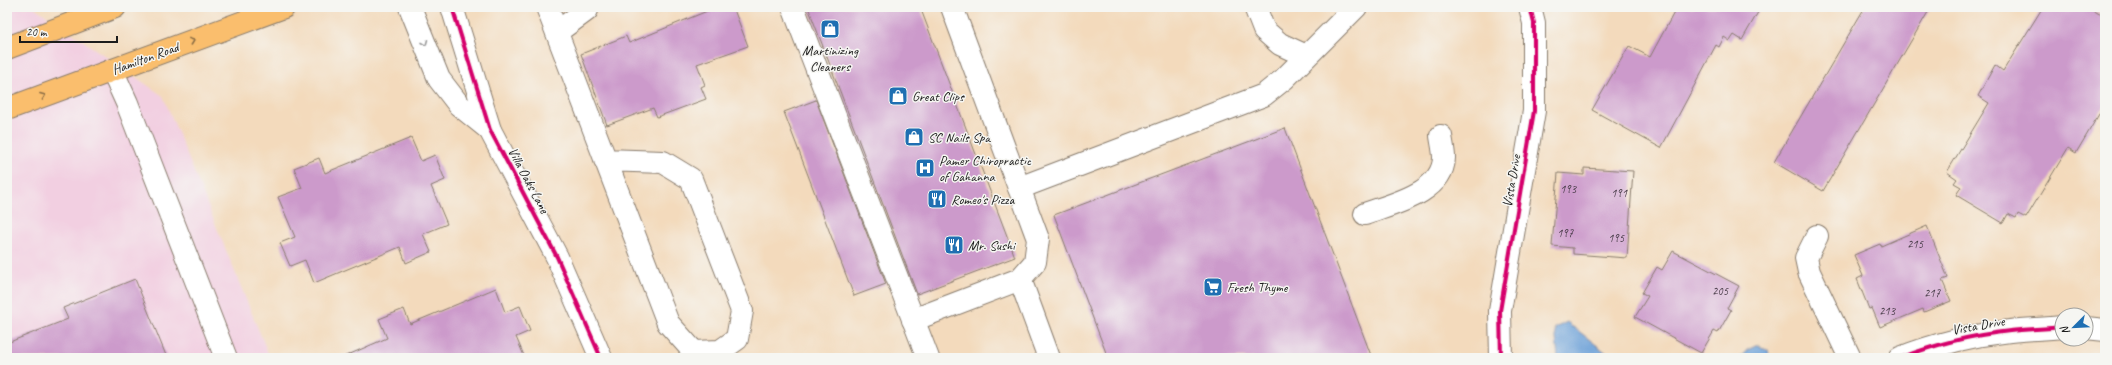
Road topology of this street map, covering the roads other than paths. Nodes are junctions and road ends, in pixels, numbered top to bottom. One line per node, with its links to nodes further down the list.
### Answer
1 (116, 7): 13 (main road)
2 (284, 7): 15 (main road, Hamilton Road, one-way to 2)
3 (410, 7): 17 (street, Villa Oaks Lane, one-way to 17)
4 (452, 7): 17 (street, Villa Oaks Lane)
5 (547, 7): 12 (street)
6 (586, 7): 12 (street)
7 (793, 7): 24 (street)
8 (952, 7): 20 (street)
9 (1255, 7): 14 (street)
10 (1356, 7): 14 (street)
11 (1530, 7): 33 (street, Vista Drive)
12 (557, 32): 19 (street)
13 (7, 48)
14 (1306, 56): 20 (street)
15 (112, 70): 16 (main road, Hamilton Road, one-way to 15); 29 (street)
16 (7, 109)
17 (490, 130): 30 (street, Villa Oaks Lane)
18 (1441, 136): 21 (street)
19 (605, 160): 28 (street); 28 (street)
20 (1019, 188): 23 (street)
21 (1365, 214)
22 (1817, 236): 34 (street)
23 (1020, 279): 24 (street); 32 (street)
24 (913, 320): 31 (street)
25 (2054, 327): 35 (street, Vista Drive)
26 (2094, 329): 27 (street)
27 (2105, 330)
28 (695, 355)
29 (226, 358)
30 (601, 358)
31 (928, 358)
32 (1049, 358)
33 (1501, 358)
34 (1850, 358)
35 (1900, 358)

